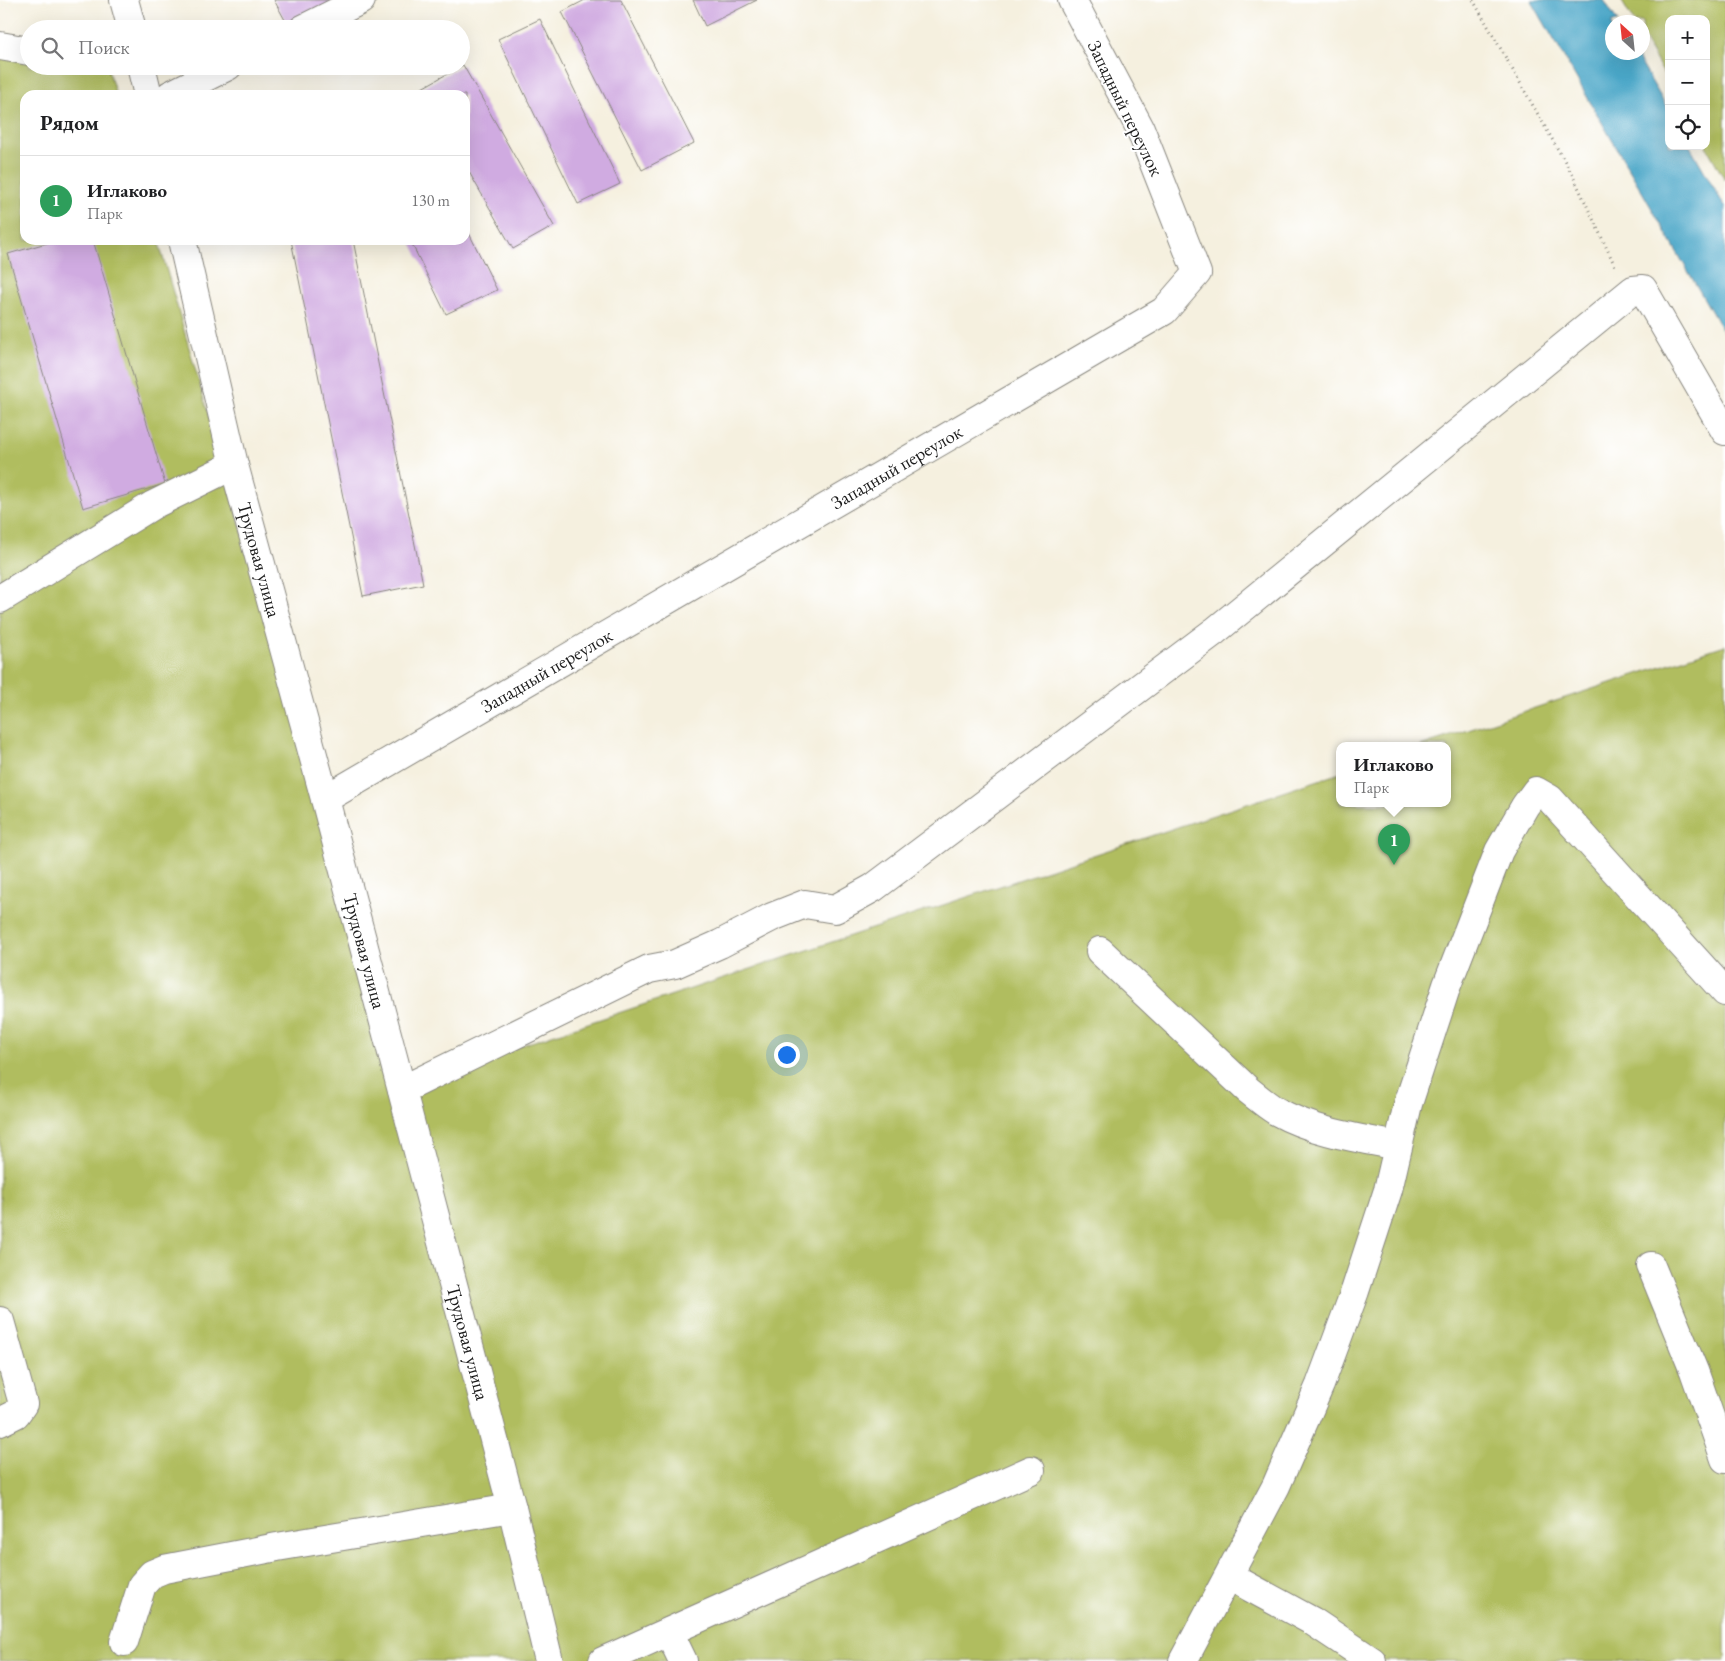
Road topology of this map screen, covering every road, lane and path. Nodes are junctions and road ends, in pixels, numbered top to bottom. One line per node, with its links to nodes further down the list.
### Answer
1 (124, 0): 5 (street)
2 (361, 0): 6 (street)
3 (1072, 0): 18 (street, Западный переулок)
4 (1473, 0): 14 (path)
5 (130, 20)
6 (322, 20)
7 (0, 46): 8 (street)
8 (20, 49)
9 (142, 75): 11 (street)
10 (210, 75): 12 (street)
11 (147, 90)
12 (180, 90)
13 (183, 245): 16 (street, Трудовая улица)
14 (1628, 294): 15 (street); 21 (street)
15 (1725, 431)
16 (234, 465): 17 (street); 18 (street, Трудовая улица)
17 (0, 599)
18 (326, 799): 21 (street, Трудовая улица)
19 (1100, 951): 22 (street)
20 (1725, 992): 22 (street)
21 (402, 1090): 28 (street, Трудовая улица)
22 (1398, 1146): 29 (street)
23 (1651, 1266): 26 (street)
24 (0, 1321): 25 (street)
25 (0, 1422)
26 (1725, 1459)
27 (1031, 1470): 30 (street)
28 (512, 1508): 31 (street); 32 (street, Трудовая улица)
29 (1229, 1576): 35 (street); 36 (street)
30 (669, 1632): 33 (street); 34 (street)
31 (124, 1642)
32 (549, 1661)
33 (603, 1661)
34 (683, 1661)
35 (1183, 1661)
36 (1372, 1661)

